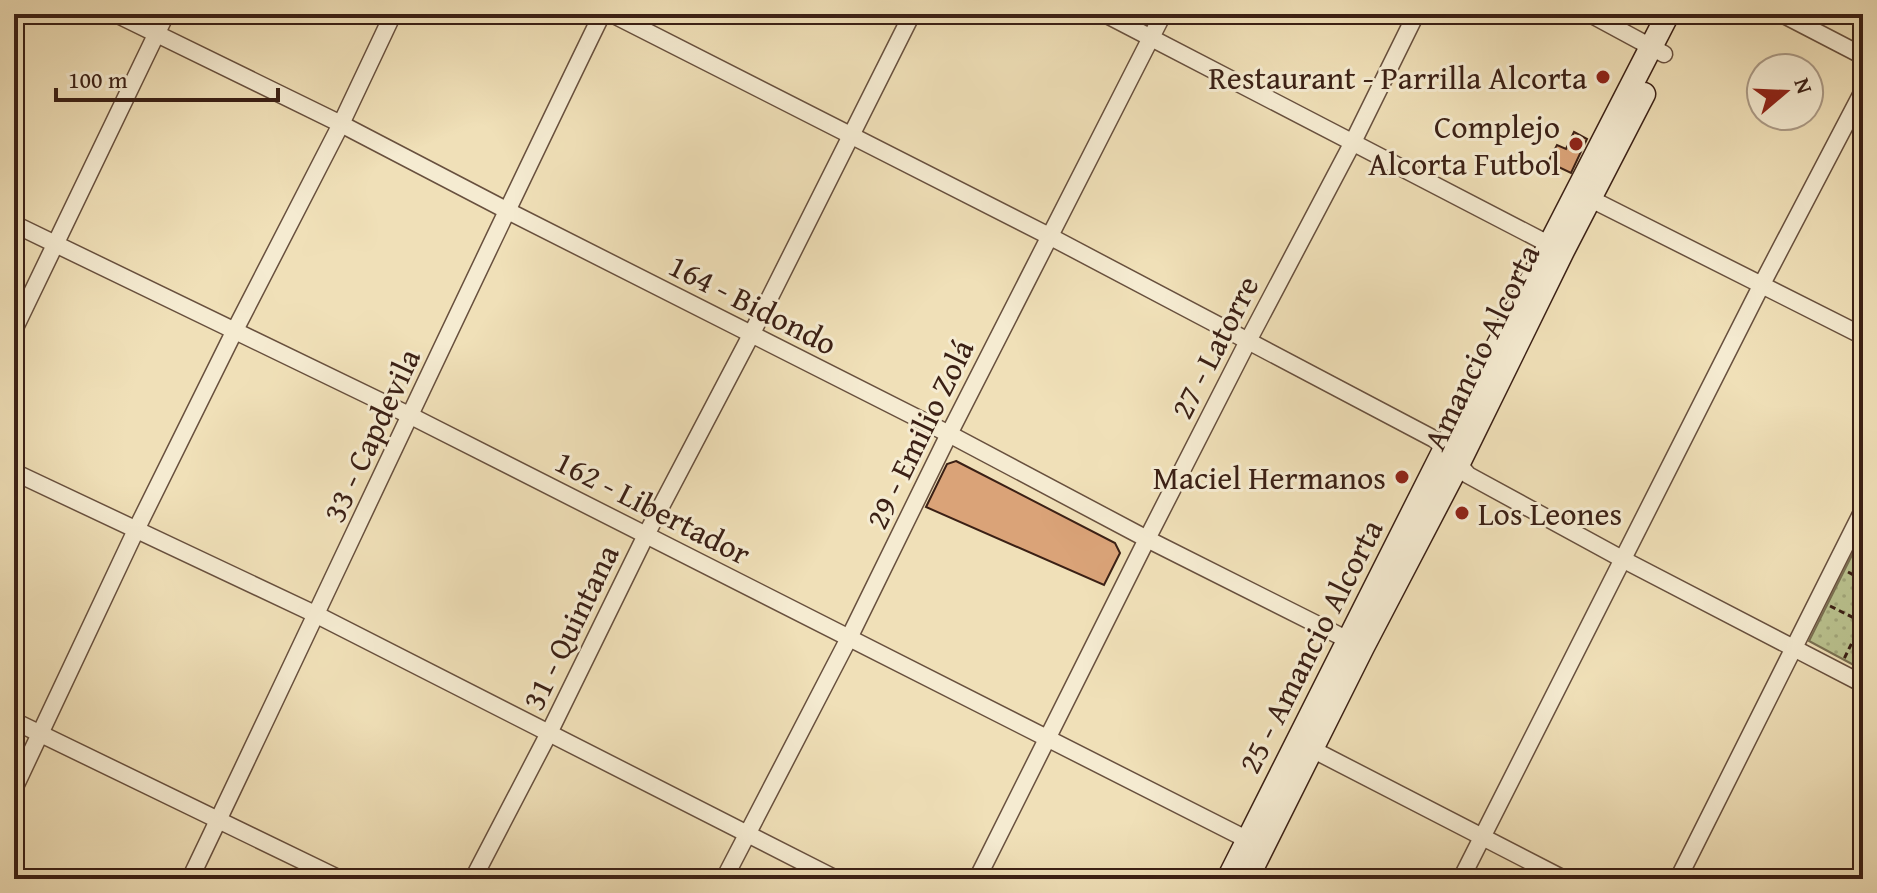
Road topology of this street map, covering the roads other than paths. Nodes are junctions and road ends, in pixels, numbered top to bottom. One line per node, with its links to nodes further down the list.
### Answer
1 (116, 14): 14 (street, 164 - Bidondo)
2 (166, 14): 14 (street)
3 (393, 14): 19 (street)
4 (602, 14): 23 (street, 33 - Capdevila)
5 (612, 14): 20 (street)
6 (912, 14): 20 (street, 31 - Quintana)
7 (1105, 14): 15 (street)
8 (1163, 14): 15 (street, 29 - Emilio Zolá)
9 (1416, 14): 21 (street, 27 - Latorre)
10 (1590, 14): 16 (street)
11 (1668, 14): 16 (main road)
12 (1683, 14): 16 (main road)
13 (1782, 14): 17 (street)
14 (157, 33): 19 (street, 164 - Bidondo); 26 (street)
15 (1151, 37): 21 (street); 25 (street, 29 - Emilio Zolá)
16 (1658, 50): 22 (main road)
17 (1863, 56)
18 (1863, 91): 28 (street)
19 (341, 124): 23 (street, 164 - Bidondo); 30 (street)
20 (850, 136): 25 (street); 31 (street, 31 - Quintana)
21 (1353, 142): 27 (street); 33 (street, 27 - Latorre)
22 (1583, 196): 27 (main road); 28 (street)
23 (506, 210): 31 (street, 164 - Bidondo); 34 (street, 33 - Capdevila)
24 (14, 224): 26 (street, 162 - Libertador)
25 (1049, 236): 33 (street); 35 (street, 29 - Emilio Zolá)
26 (54, 244): 29 (street); 30 (street, 162 - Libertador)
27 (1556, 248): 36 (main road, Amancio Alcorta)
28 (1762, 284): 32 (street); 42 (street)
29 (14, 330)
30 (235, 330): 34 (street, 162 - Libertador); 39 (street)
31 (751, 335): 35 (street, 164 - Bidondo); 40 (street, 31 - Quintana)
32 (1863, 336)
33 (1248, 341): 36 (street); 41 (street, 27 - Latorre)
34 (411, 416): 40 (street, 162 - Libertador); 43 (street, 33 - Capdevila)
35 (949, 434): 41 (street, 164 - Bidondo); 44 (street, 29 - Emilio Zolá)
36 (1452, 457): 42 (street); 45 (main road, 25 - Amancio Alcorta)
37 (14, 472): 39 (street)
38 (1863, 510): 46 (street)
39 (136, 530): 43 (street); 49 (street)
40 (646, 535): 44 (street, 162 - Libertador); 50 (street, 31 - Quintana)
41 (1147, 539): 45 (street, 164 - Bidondo); 51 (street, 27 - Latorre)
42 (1624, 560): 46 (street); 56 (street)
43 (317, 615): 50 (street); 54 (street, 33 - Capdevila)
44 (849, 638): 51 (street, 162 - Libertador); 55 (street, 29 - Emilio Zolá)
45 (1356, 644): 52 (main road, 25 - Amancio Alcorta)
46 (1793, 648): 47 (street); 68 (street)
47 (1863, 684)
48 (14, 721): 49 (street)
49 (40, 733): 53 (street); 54 (street)
50 (549, 733): 55 (street); 60 (street, 31 - Quintana)
51 (1047, 738): 57 (street, 162 - Libertador); 63 (street, 27 - Latorre)
52 (1304, 746): 56 (street); 57 (main road, 25 - Amancio Alcorta)
53 (14, 789)
54 (219, 819): 58 (street, 33 - Capdevila); 59 (street)
55 (747, 834): 61 (street, 29 - Emilio Zolá); 62 (street)
56 (1482, 837): 66 (street); 67 (street)
57 (1256, 844): 64 (main road, 25 - Amancio Alcorta); 65 (main road)
58 (190, 879)
59 (340, 879)
60 (473, 879)
61 (724, 879)
62 (836, 879)
63 (977, 879)
64 (1228, 879)
65 (1247, 879)
66 (1461, 879)
67 (1564, 879)
68 (1678, 879)

